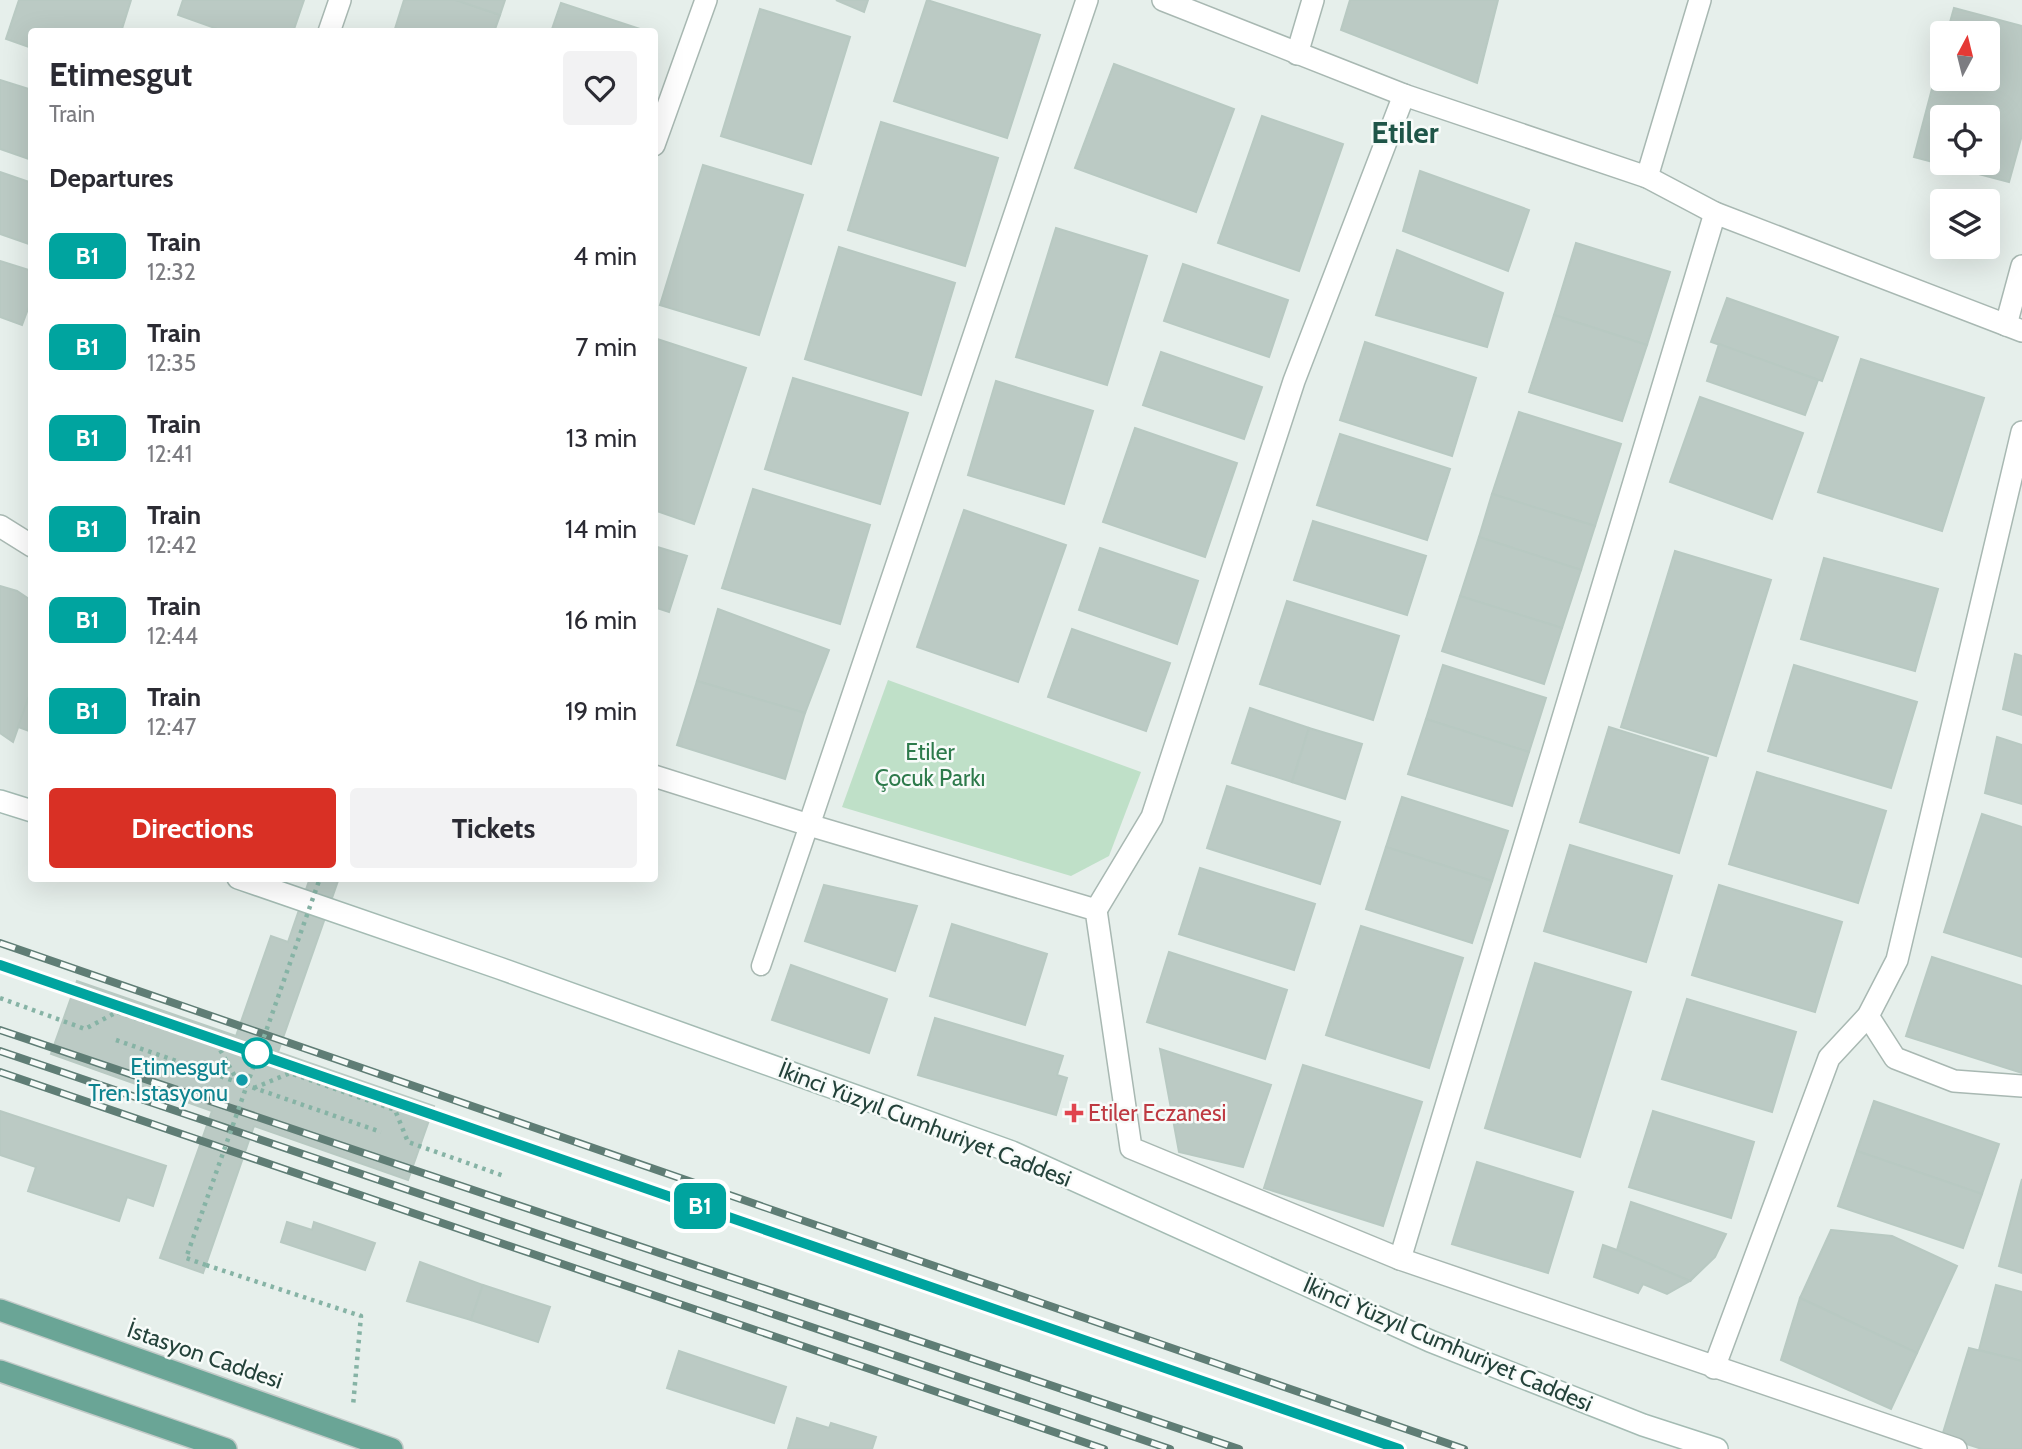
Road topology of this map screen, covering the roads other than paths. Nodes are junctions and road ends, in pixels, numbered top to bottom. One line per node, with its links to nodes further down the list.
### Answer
1 (340, 0): 8 (street)
2 (706, 0): 11 (street)
3 (1087, 0): 22 (street)
4 (1163, 0): 7 (street)
5 (1313, 0): 9 (street)
6 (1700, 0): 12 (street)
7 (1203, 8): 9 (street)
8 (330, 28)
9 (1297, 54): 10 (street)
10 (1404, 95): 12 (street); 24 (street)
11 (658, 134)
12 (1647, 177): 13 (street)
13 (1715, 213): 15 (street); 28 (street)
14 (2022, 266): 15 (street)
15 (2014, 328)
16 (2022, 432): 26 (street)
17 (0, 526): 18 (street)
18 (28, 544)
19 (658, 777): 22 (street)
20 (0, 801): 21 (street)
21 (28, 810)
22 (809, 825): 24 (street); 25 (lane)
23 (250, 882): 34 (street, İkinci Yüzyıl Cumhuriyet Caddesi)
24 (1096, 910): 28 (street)
25 (761, 966)
26 (1868, 1016): 27 (street); 30 (street)
27 (2022, 1086)
28 (1400, 1259): 30 (street)
29 (0, 1310): 33 (main road, İstasyon Caddesi)
30 (1714, 1368): 35 (street)
31 (0, 1371): 32 (main road)
32 (226, 1449)
33 (392, 1449)
34 (1717, 1449)
35 (1956, 1449)

